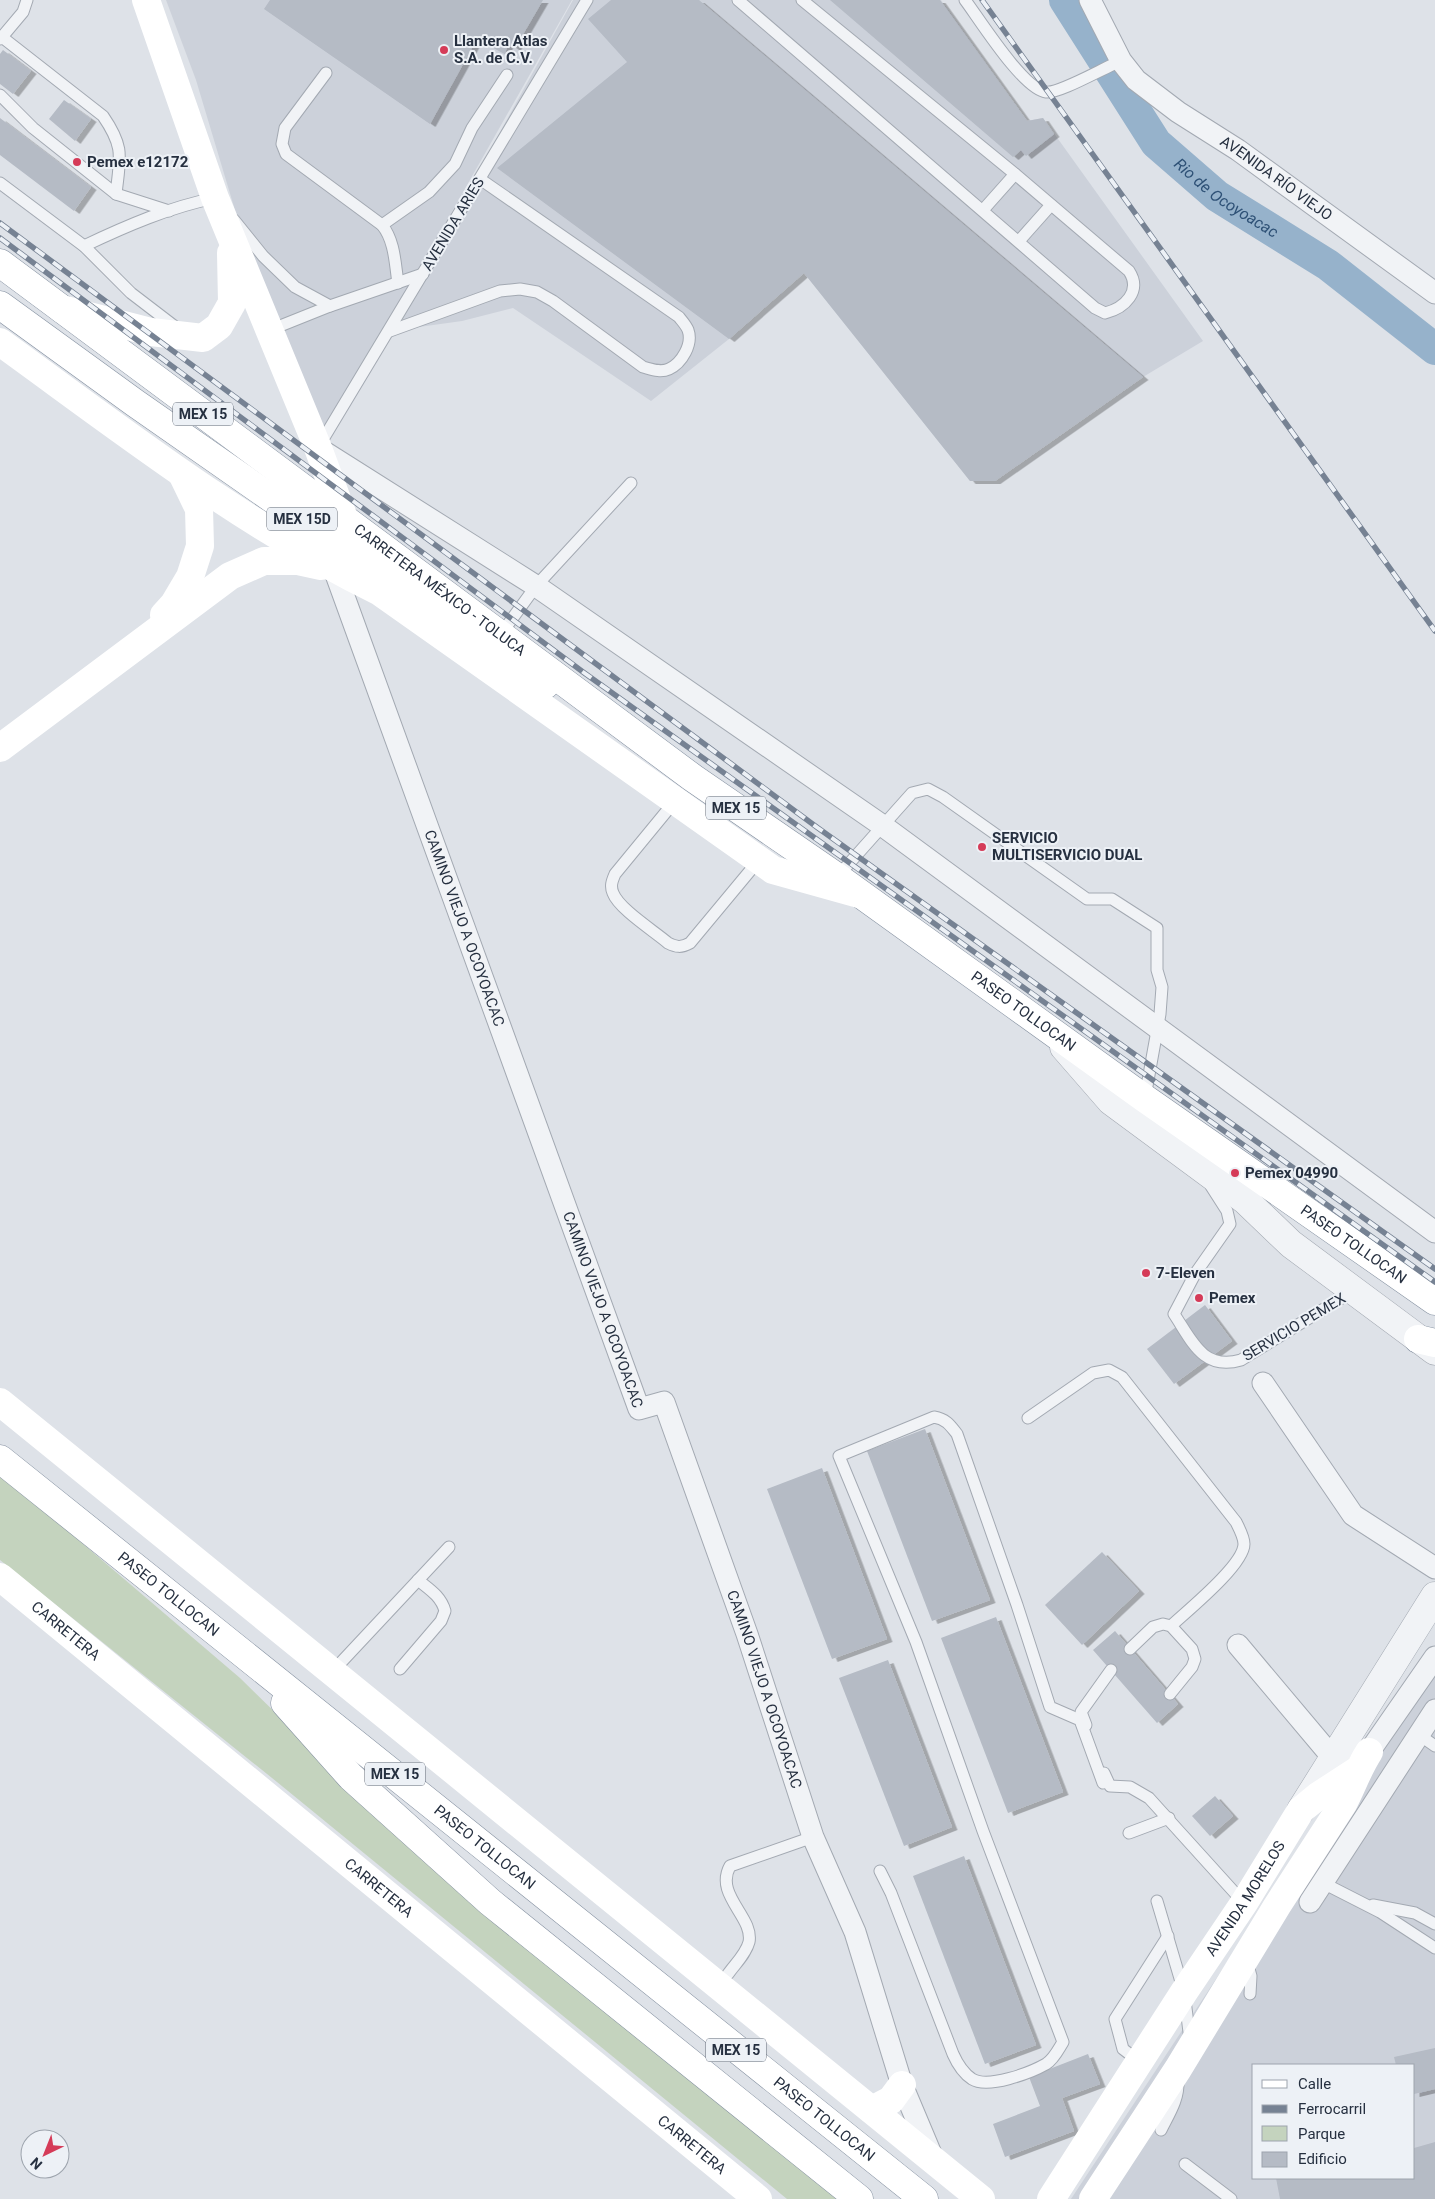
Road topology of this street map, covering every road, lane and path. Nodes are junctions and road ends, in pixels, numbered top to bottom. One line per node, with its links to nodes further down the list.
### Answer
1 (27, 0): 8 (lane)
2 (146, 0): 17 (main road)
3 (587, 0): 14 (lane, AVENIDA ARIES)
4 (738, 0): 19 (lane)
5 (802, 0): 13 (lane)
6 (965, 0): 9 (lane)
7 (1090, 0): 9 (street, AVENIDA RÍO VIEJO)
8 (2, 33): 16 (lane)
9 (1115, 64): 28 (street, AVENIDA RÍO VIEJO)
10 (326, 73): 21 (lane)
11 (507, 75): 21 (lane)
12 (0, 95): 16 (lane)
13 (1014, 174): 18 (lane); 19 (lane)
14 (480, 179): 26 (lane, AVENIDA ARIES); 33 (lane)
15 (0, 182): 24 (lane)
16 (116, 194): 20 (lane)
17 (215, 198): 20 (lane); 22 (main road); 30 (lane)
18 (1051, 205): 23 (lane); 23 (lane)
19 (983, 210): 23 (lane)
20 (169, 211): 24 (lane)
21 (382, 225): 27 (lane)
22 (230, 232): 32 (main road); 34 (main road)
23 (1019, 242)
24 (84, 246): 34 (lane)
25 (0, 263): 31 (main road, CARRETERA MÉXICO - TOLUCA / MEX 15)
26 (423, 274): 27 (lane); 33 (lane, AVENIDA ARIES)
27 (398, 283): 30 (lane)
28 (1435, 293)
29 (0, 305): 44 (main road, MEX 15D)
30 (330, 306): 32 (lane)
31 (62, 309): 34 (main road); 39 (main road, CARRETERA MÉXICO - TOLUCA / MEX 15)
32 (269, 330): 36 (main road)
33 (390, 331): 36 (lane, AVENIDA ARIES)
34 (185, 335)
35 (0, 342): 37 (main road)
36 (318, 448): 39 (main road); 41 (street)
37 (181, 473): 40 (main road); 43 (main road)
38 (631, 483): 41 (lane)
39 (344, 518): 42 (main road, CARRETERA MÉXICO - TOLUCA / MEX 15)
40 (334, 569): 43 (main road); 46 (main road); 85 (street, CAMINO VIEJO A OCOYOACAC)
41 (536, 586): 42 (lane); 47 (street)
42 (501, 634): 44 (main road, CARRETERA MÉXICO - TOLUCA / MEX 15)
43 (144, 639): 45 (main road)
44 (613, 720): 49 (main road, PASEO TOLLOCAN / MEX 15)
45 (3, 743)
46 (675, 800): 48 (main road); 48 (lane)
47 (883, 826): 49 (lane); 51 (street); 51 (lane)
48 (759, 860): 50 (main road)
49 (837, 877): 50 (main road, PASEO TOLLOCAN / MEX 15)
50 (860, 895): 52 (main road, PASEO TOLLOCAN / MEX 15)
51 (1157, 1028): 53 (lane); 55 (street)
52 (1050, 1032): 53 (main road, PASEO TOLLOCAN / MEX 15); 54 (street)
53 (1144, 1098): 57 (main road, PASEO TOLLOCAN / MEX 15)
54 (1187, 1156): 56 (street); 56 (lane, SERVICIO PEMEX)
55 (1435, 1232)
56 (1354, 1290): 58 (street)
57 (1435, 1301)
58 (1429, 1344)
59 (1263, 1382): 64 (street)
60 (0, 1402): 75 (main road)
61 (1028, 1418): 68 (lane)
62 (0, 1459): 71 (main road, PASEO TOLLOCAN / MEX 15)
63 (449, 1547): 66 (lane)
64 (1435, 1568)
65 (0, 1576): 108 (main road, CARRETERA)
66 (418, 1580): 73 (lane); 75 (lane)
67 (1435, 1596): 79 (street, AVENIDA MORELOS)
68 (1171, 1626): 70 (lane); 76 (lane)
69 (1238, 1645): 79 (street)
70 (1130, 1649)
71 (239, 1652): 107 (main road); 110 (main road, PASEO TOLLOCAN / MEX 15)
72 (1435, 1658): 80 (street, AVENIDA MORELOS)
73 (400, 1669)
74 (1111, 1670): 81 (lane)
75 (332, 1672): 103 (main road)
76 (1170, 1694)
77 (1435, 1710): 78 (street)
78 (1427, 1740): 91 (street)
79 (1333, 1758): 82 (street, AVENIDA MORELOS)
80 (1364, 1761): 82 (main road); 91 (main road, AVENIDA MORELOS)
81 (1106, 1780): 83 (lane); 86 (lane)
82 (1301, 1810): 90 (main road, AVENIDA MORELOS)
83 (1169, 1818): 84 (lane); 90 (lane)
84 (1129, 1833)
85 (813, 1837): 96 (lane); 102 (street, CAMINO VIEJO A OCOYOACAC)
86 (880, 1871)
87 (1329, 1886): 89 (lane)
88 (1157, 1901): 93 (lane)
89 (1362, 1903): 92 (lane); 94 (lane)
90 (1244, 1904): 97 (main road, AVENIDA MORELOS)
91 (1296, 1904): 95 (main road, AVENIDA MORELOS)
92 (1435, 1924)
93 (1168, 1936): 97 (lane); 100 (lane)
94 (1435, 1948)
95 (1246, 1958): 98 (lane); 99 (main road, AVENIDA MORELOS)
96 (728, 1974)
97 (1184, 1992): 99 (lane); 100 (main road, AVENIDA MORELOS)
98 (1250, 1994)
99 (1191, 2045): 101 (main road, AVENIDA MORELOS)
100 (1140, 2062): 112 (main road, AVENIDA MORELOS)
101 (1178, 2069): 104 (lane); 113 (main road, AVENIDA MORELOS)
102 (902, 2085): 103 (main road); 105 (street, CAMINO VIEJO A OCOYOACAC)
103 (872, 2110): 105 (main road)
104 (1161, 2130)
105 (935, 2161): 111 (main road)
106 (1185, 2164): 114 (lane)
107 (834, 2188): 109 (main road)
108 (758, 2199)
109 (860, 2199)
110 (924, 2199)
111 (981, 2199)
112 (1051, 2199)
113 (1093, 2199)
114 (1231, 2199)

